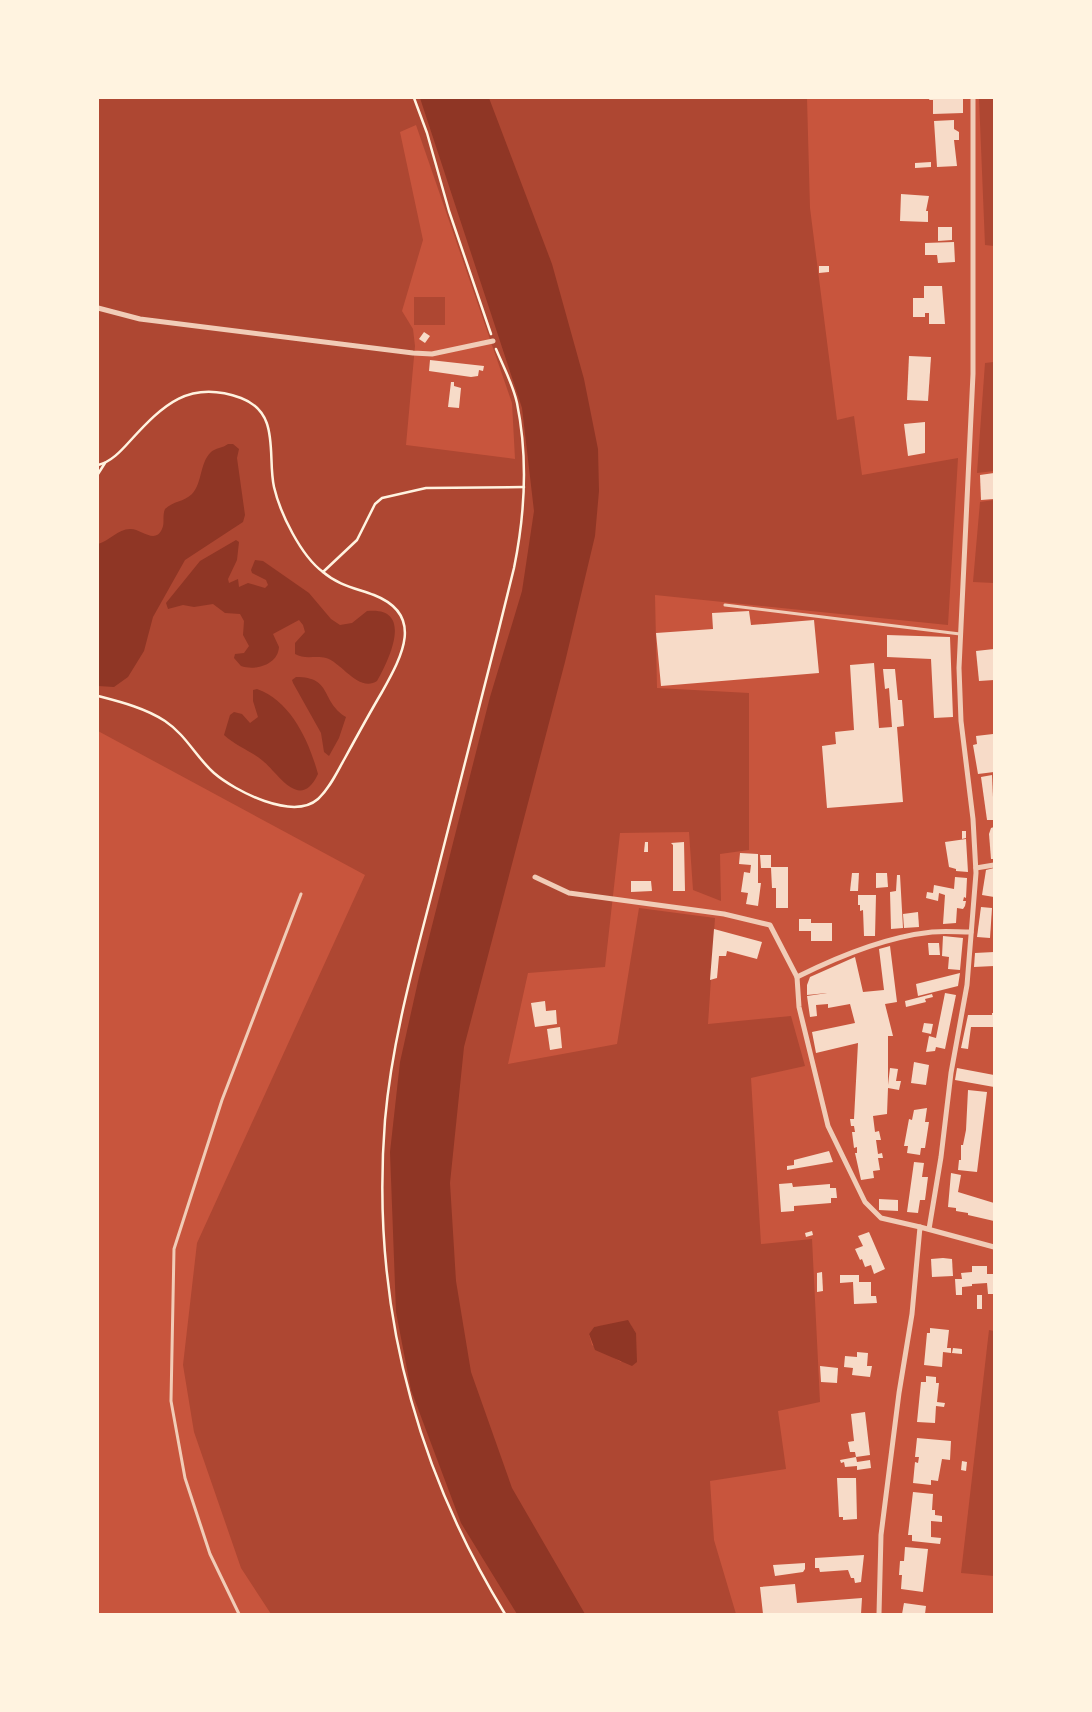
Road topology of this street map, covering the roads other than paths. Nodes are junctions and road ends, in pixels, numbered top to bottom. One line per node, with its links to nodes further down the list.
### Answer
1 (973, 98): 5 (street)
2 (98, 308): 3 (street)
3 (493, 341)
4 (725, 605): 5 (lane)
5 (960, 634): 7 (street)
6 (994, 865): 7 (street)
7 (976, 868): 10 (street)
8 (535, 877): 11 (street)
9 (302, 894): 15 (lane)
10 (971, 932): 11 (street); 13 (street)
11 (797, 977): 12 (street)
12 (920, 1227): 13 (street); 16 (street)
13 (929, 1229): 14 (street)
14 (994, 1247)
15 (239, 1614)
16 (879, 1614)

